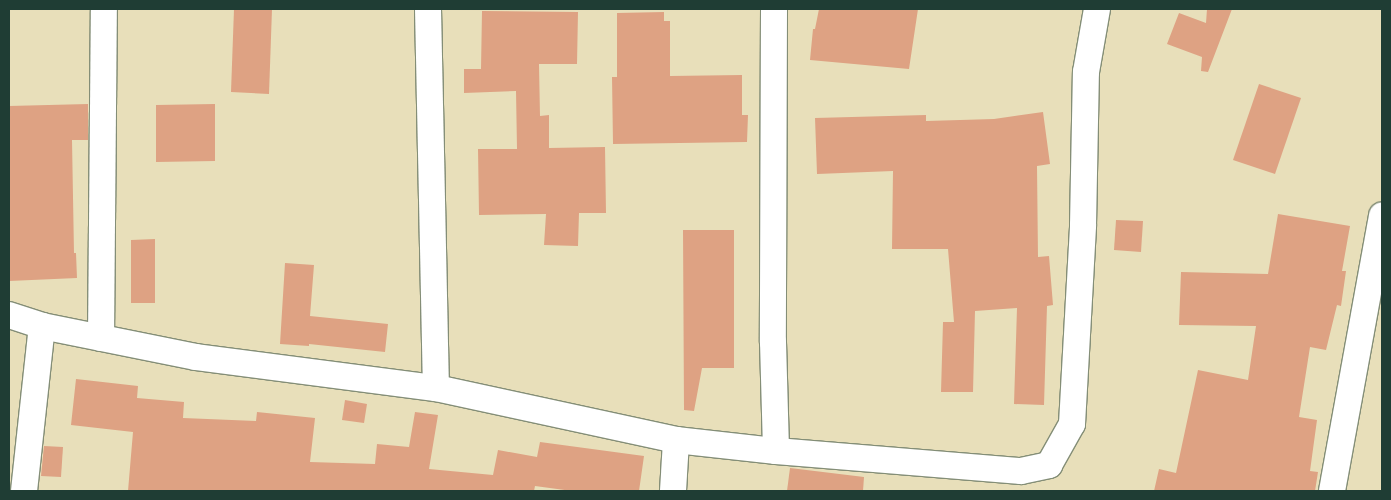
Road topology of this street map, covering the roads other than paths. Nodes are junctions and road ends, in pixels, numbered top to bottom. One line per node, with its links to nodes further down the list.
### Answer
1 (104, 9): 8 (street)
2 (428, 9): 9 (street)
3 (774, 9): 11 (street)
4 (1097, 9): 12 (street)
5 (1382, 215): 15 (street)
6 (9, 315): 7 (street)
7 (42, 326): 8 (street); 13 (street)
8 (101, 338): 9 (street)
9 (436, 388): 10 (street)
10 (676, 440): 11 (street); 14 (street)
11 (776, 452): 12 (street)
12 (1020, 481)
13 (24, 491)
14 (673, 491)
15 (1332, 491)

